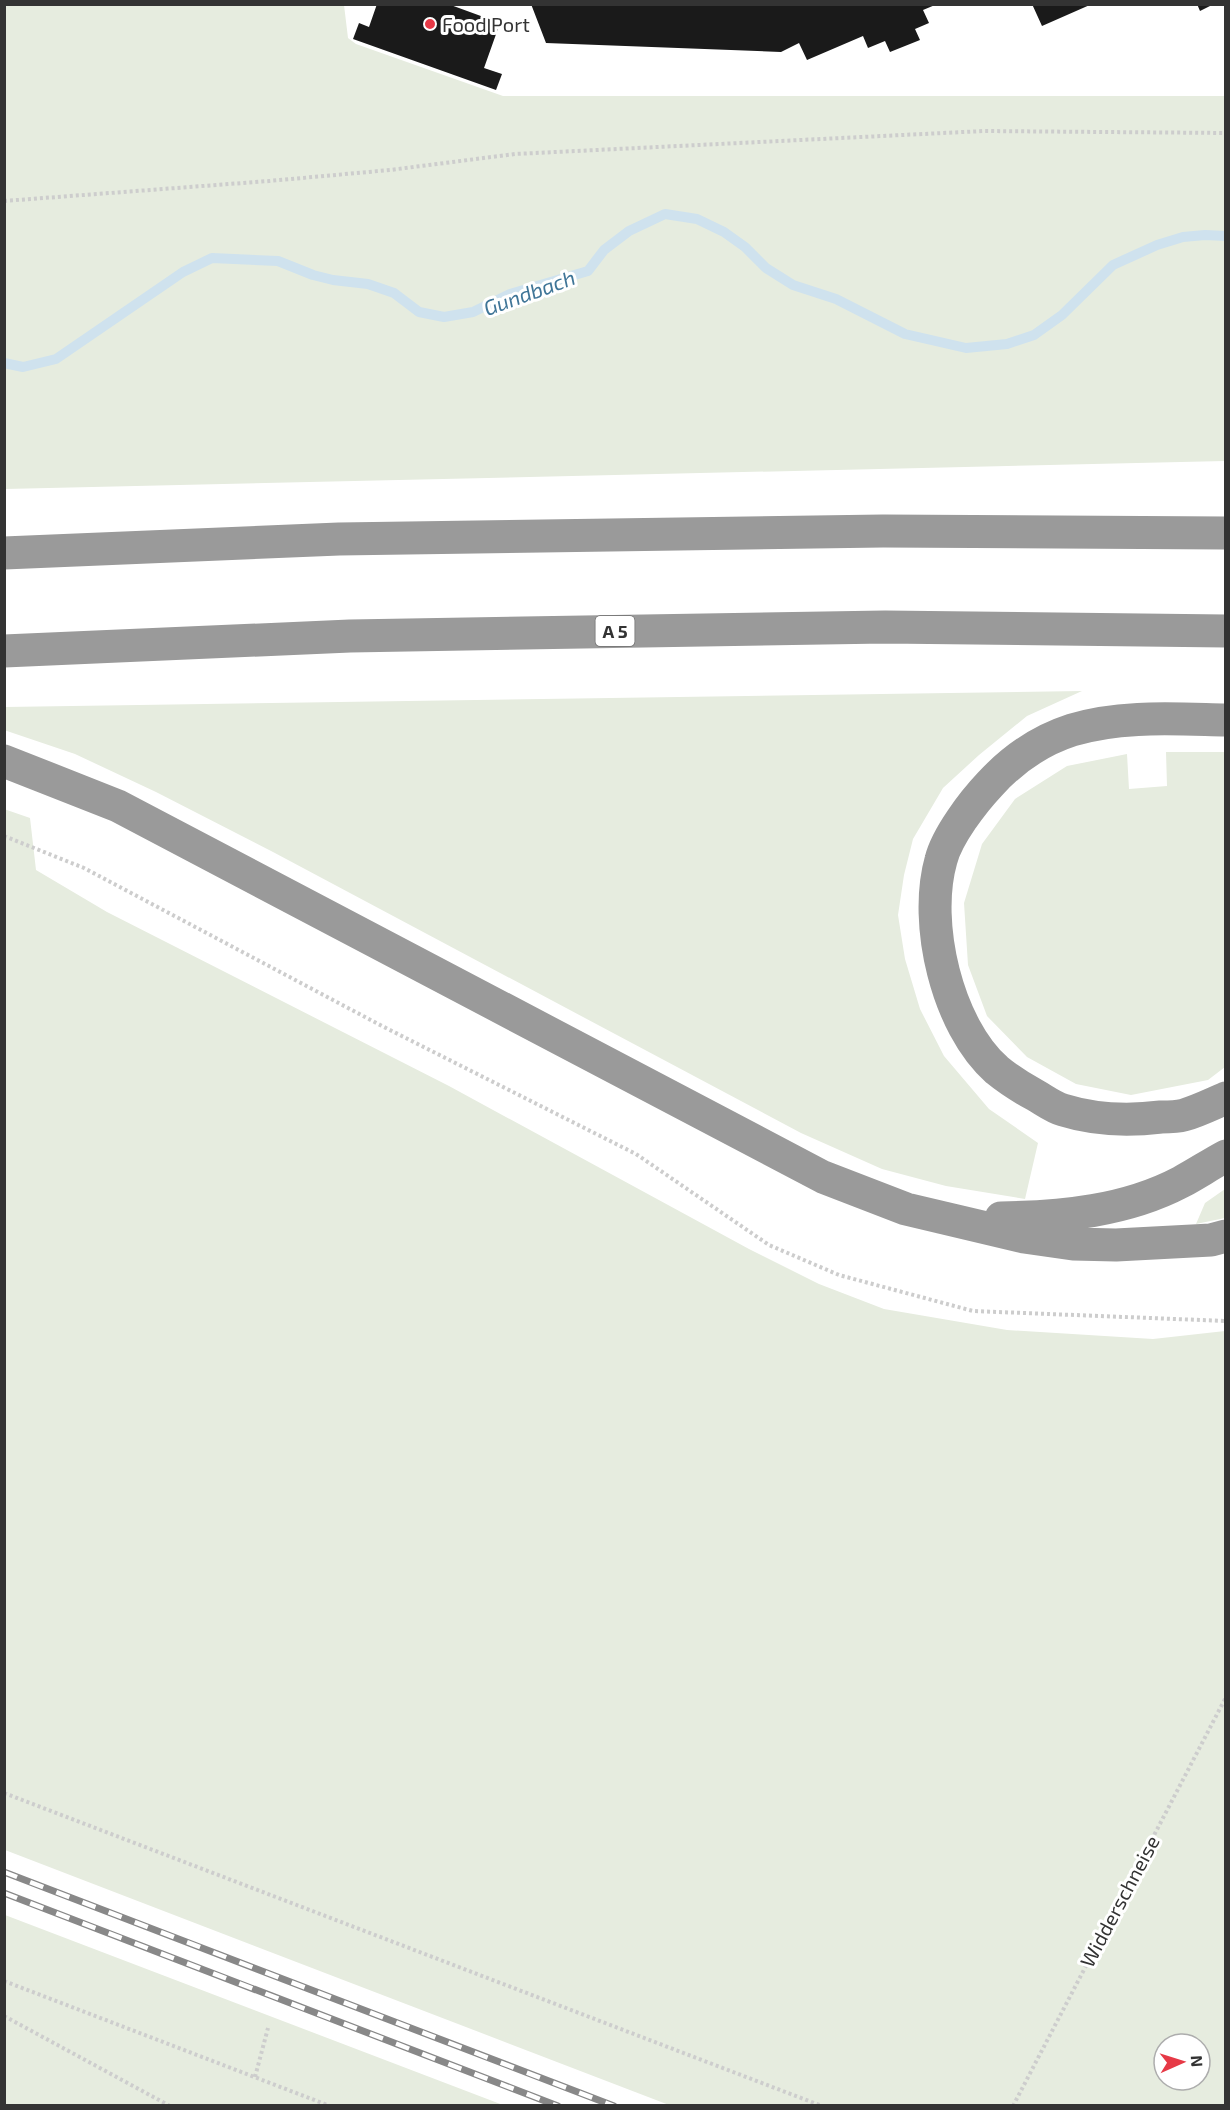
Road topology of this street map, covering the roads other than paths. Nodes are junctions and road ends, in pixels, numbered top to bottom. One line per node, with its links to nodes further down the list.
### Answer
1 (1226, 533): 2 (highway)
2 (4, 553)
3 (1226, 631): 4 (highway, A 5)
4 (4, 651)
5 (1226, 720): 7 (highway)
6 (4, 761): 9 (highway)
7 (1226, 1098)
8 (1226, 1156): 9 (highway)
9 (945, 1219): 10 (highway)
10 (1226, 1236)

